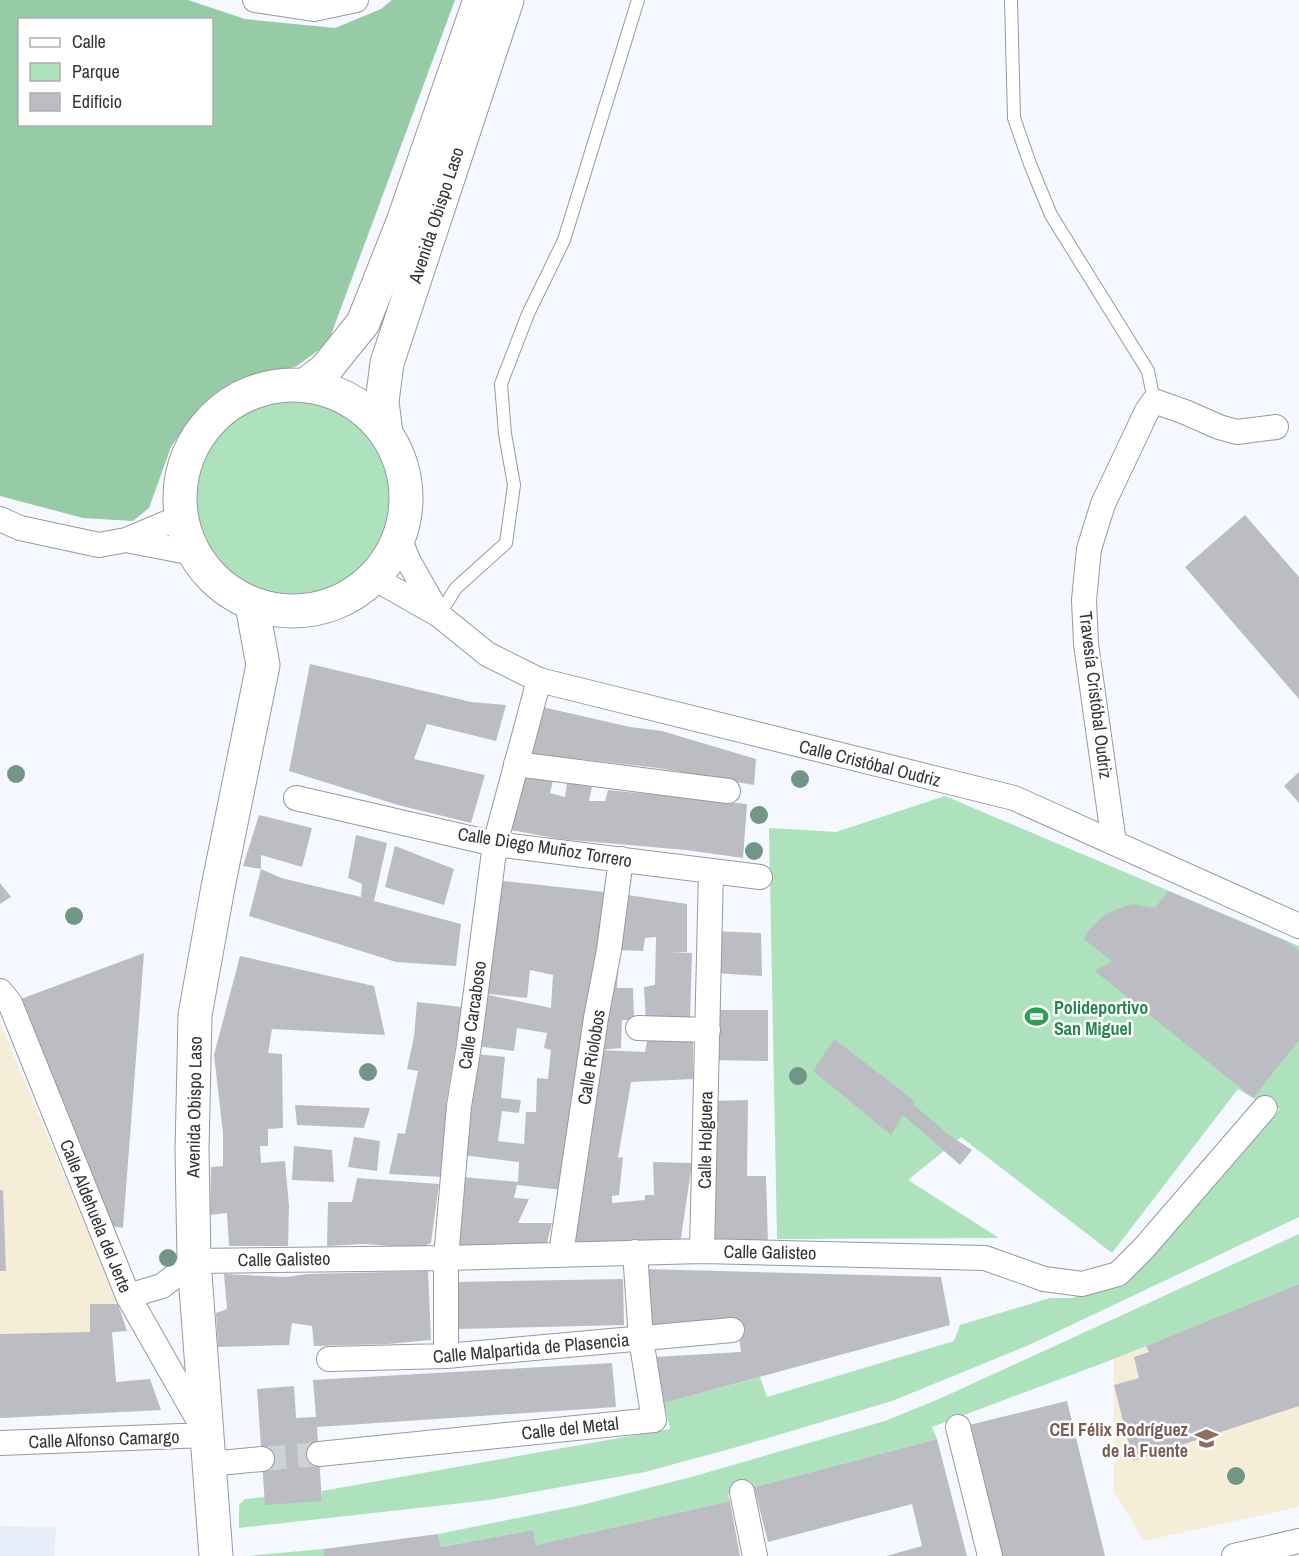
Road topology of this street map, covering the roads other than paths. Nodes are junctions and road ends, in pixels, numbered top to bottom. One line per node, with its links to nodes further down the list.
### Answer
1 (255, 0): 2 (street)
2 (356, 0)
3 (480, 0): 7 (main road, Avenida Obispo Laso)
4 (507, 0): 10 (main road, Avenida Obispo Laso)
5 (638, 0): 19 (lane)
6 (1011, 0): 8 (lane)
7 (305, 385): 10 (main road); 11 (main road)
8 (1154, 401): 9 (street); 25 (street, Travesía Cristóbal Oudriz)
9 (1276, 428)
10 (386, 433): 13 (main road)
11 (181, 517): 14 (street); 15 (main road)
12 (0, 519): 14 (street)
13 (399, 538): 16 (main road); 19 (street, Calle Cristóbal Oudriz)
14 (126, 540): 15 (street)
15 (193, 553): 17 (main road)
16 (374, 578): 18 (main road); 19 (street, Calle Cristóbal Oudriz)
17 (252, 605): 18 (main road); 20 (main road, Avenida Obispo Laso)
18 (304, 612): 20 (main road, Avenida Obispo Laso)
19 (440, 615): 21 (street, Calle Cristóbal Oudriz)
20 (263, 665): 39 (main road, Avenida Obispo Laso)
21 (539, 680): 22 (street, Calle Carcaboso); 25 (street, Calle Cristóbal Oudriz)
22 (516, 764): 23 (street); 26 (street, Calle Carcaboso)
23 (728, 791)
24 (297, 798): 26 (street, Calle Diego Muñoz Torrero)
25 (1114, 843): 30 (street, Calle Cristóbal Oudriz)
26 (495, 844): 27 (street, Calle Diego Muñoz Torrero); 38 (street, Calle Carcaboso)
27 (621, 860): 28 (street, Calle Diego Muñoz Torrero); 37 (street, Calle Riolobos)
28 (711, 871): 29 (street, Calle Diego Muñoz Torrero); 33 (street, Calle Holguera)
29 (760, 877)
30 (1299, 926)
31 (0, 991): 40 (street, Calle Aldehuela del Jerte)
32 (639, 1028): 33 (street)
33 (708, 1030): 35 (street, Calle Holguera)
34 (1265, 1108): 35 (street, Calle Galisteo)
35 (702, 1251): 36 (street, Calle Galisteo)
36 (635, 1252): 37 (street, Calle Galisteo); 42 (street, Calle del Metal)
37 (561, 1254): 38 (street, Calle Galisteo)
38 (446, 1258): 39 (street, Calle Galisteo); 43 (street, Calle Carcaboso)
39 (195, 1261): 40 (street); 47 (main road, Avenida Obispo Laso)
40 (128, 1296): 47 (street, Calle Aldehuela del Jerte)
41 (732, 1330): 42 (street, Calle Malpartida de Plasencia)
42 (641, 1339): 43 (street, Calle Malpartida de Plasencia); 48 (street, Calle del Metal)
43 (446, 1356): 44 (street, Calle Malpartida de Plasencia)
44 (329, 1359)
45 (958, 1427): 55 (street)
46 (0, 1443): 47 (street, Calle Alfonso Camargo)
47 (208, 1450): 49 (street, Calle Alfonso Camargo); 53 (main road, Avenida Obispo Laso)
48 (319, 1454)
49 (262, 1459)
50 (742, 1492): 54 (street)
51 (1299, 1541): 52 (street)
52 (1268, 1552): 56 (street)
53 (216, 1556)
54 (755, 1556)
55 (990, 1556)
56 (1234, 1556)

